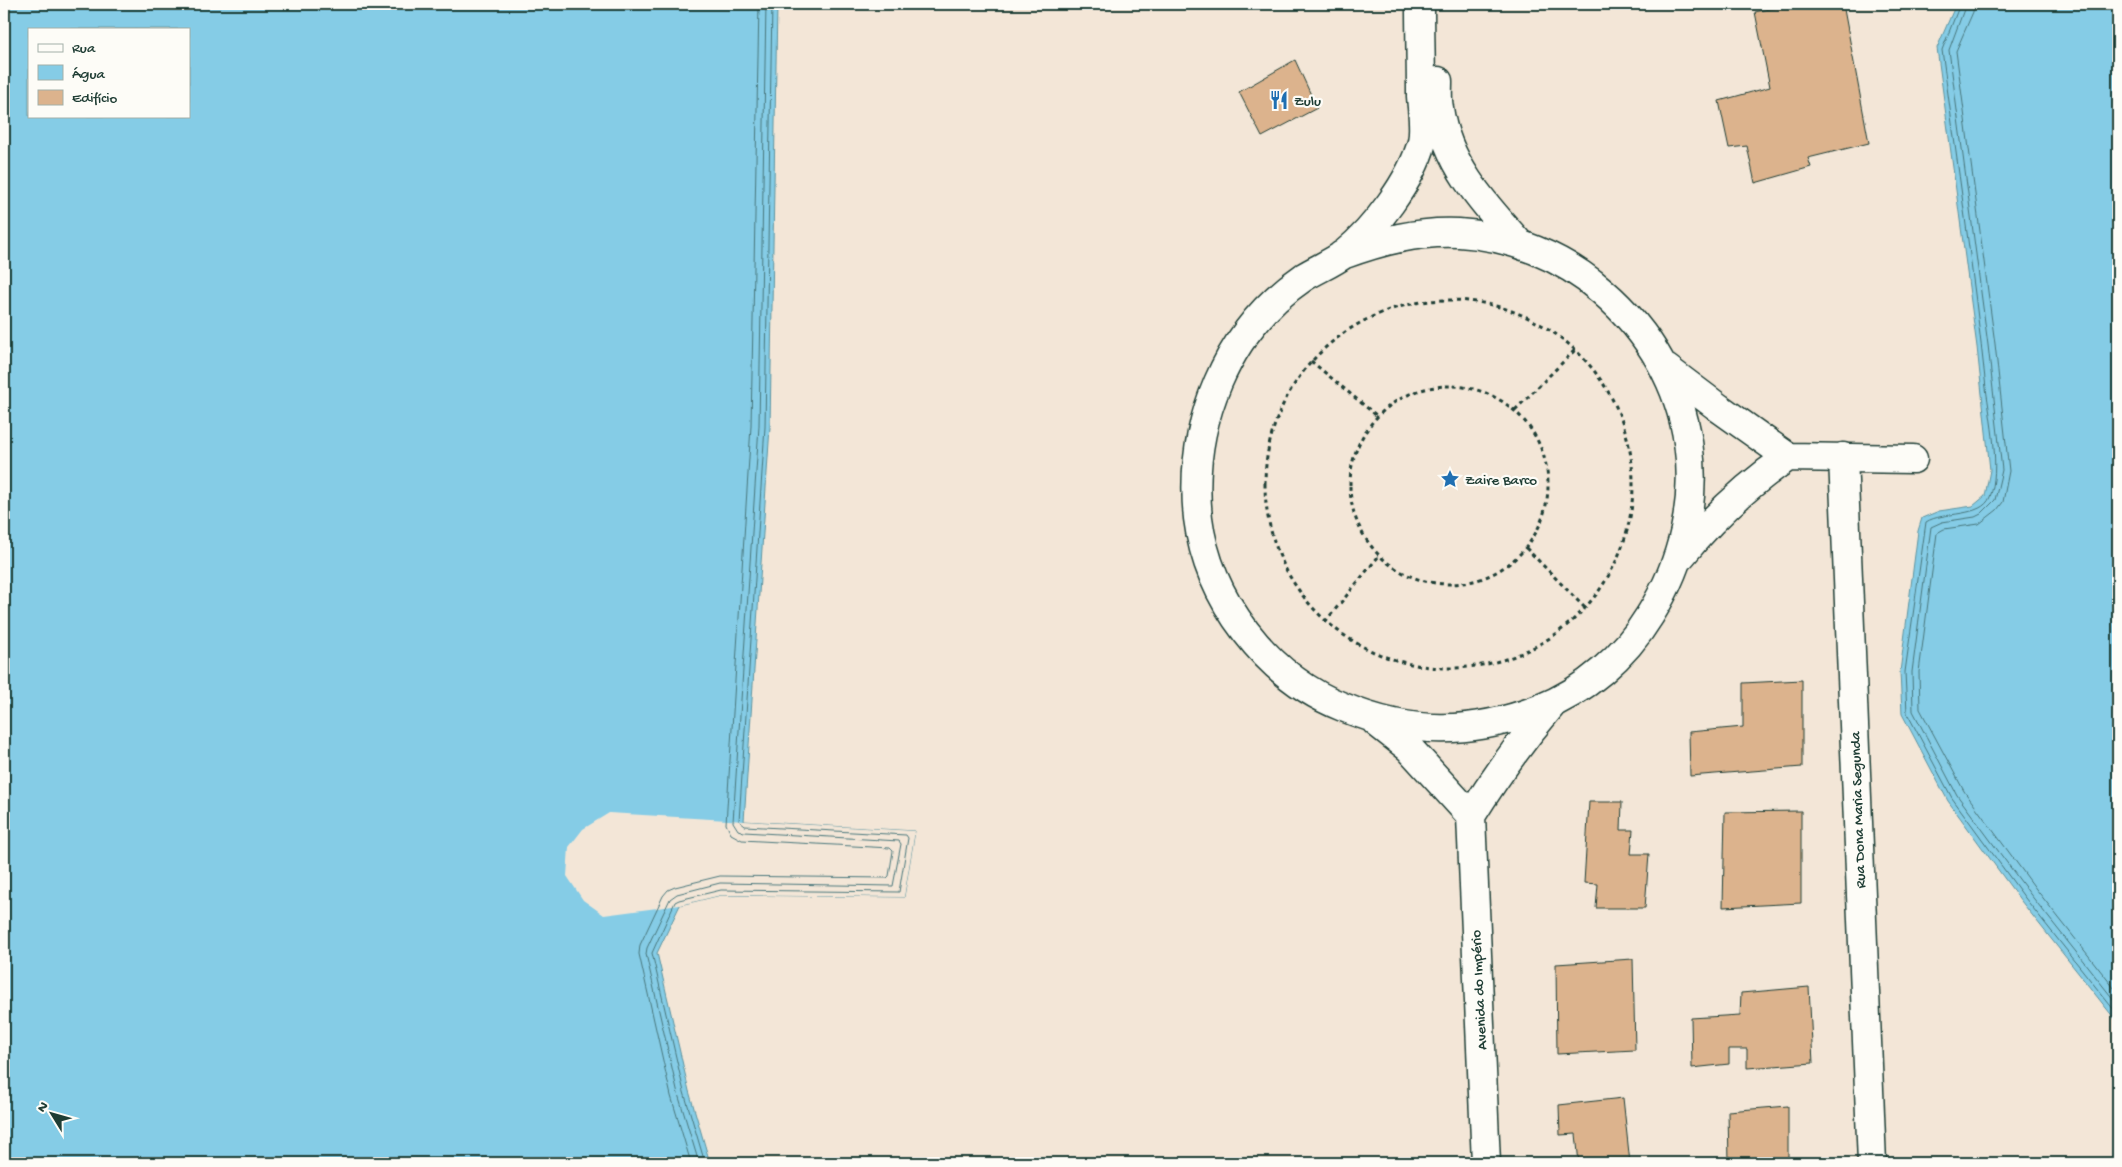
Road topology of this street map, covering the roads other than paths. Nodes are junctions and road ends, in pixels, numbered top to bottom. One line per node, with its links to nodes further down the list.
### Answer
1 (1420, 4): 4 (street)
2 (1438, 4): 3 (street)
3 (1520, 244): 4 (street); 5 (street)
4 (1342, 255): 11 (street)
5 (1664, 366): 6 (street); 9 (street)
6 (1788, 457): 7 (street); 9 (street)
7 (1843, 457): 8 (street); 14 (street, Rua Dona Maria Segunda)
8 (1913, 459)
9 (1679, 559): 10 (street)
10 (1554, 703): 11 (street); 12 (street)
11 (1372, 720): 12 (street)
12 (1471, 816): 13 (street, Avenida do Império)
13 (1486, 1163)
14 (1872, 1163)

